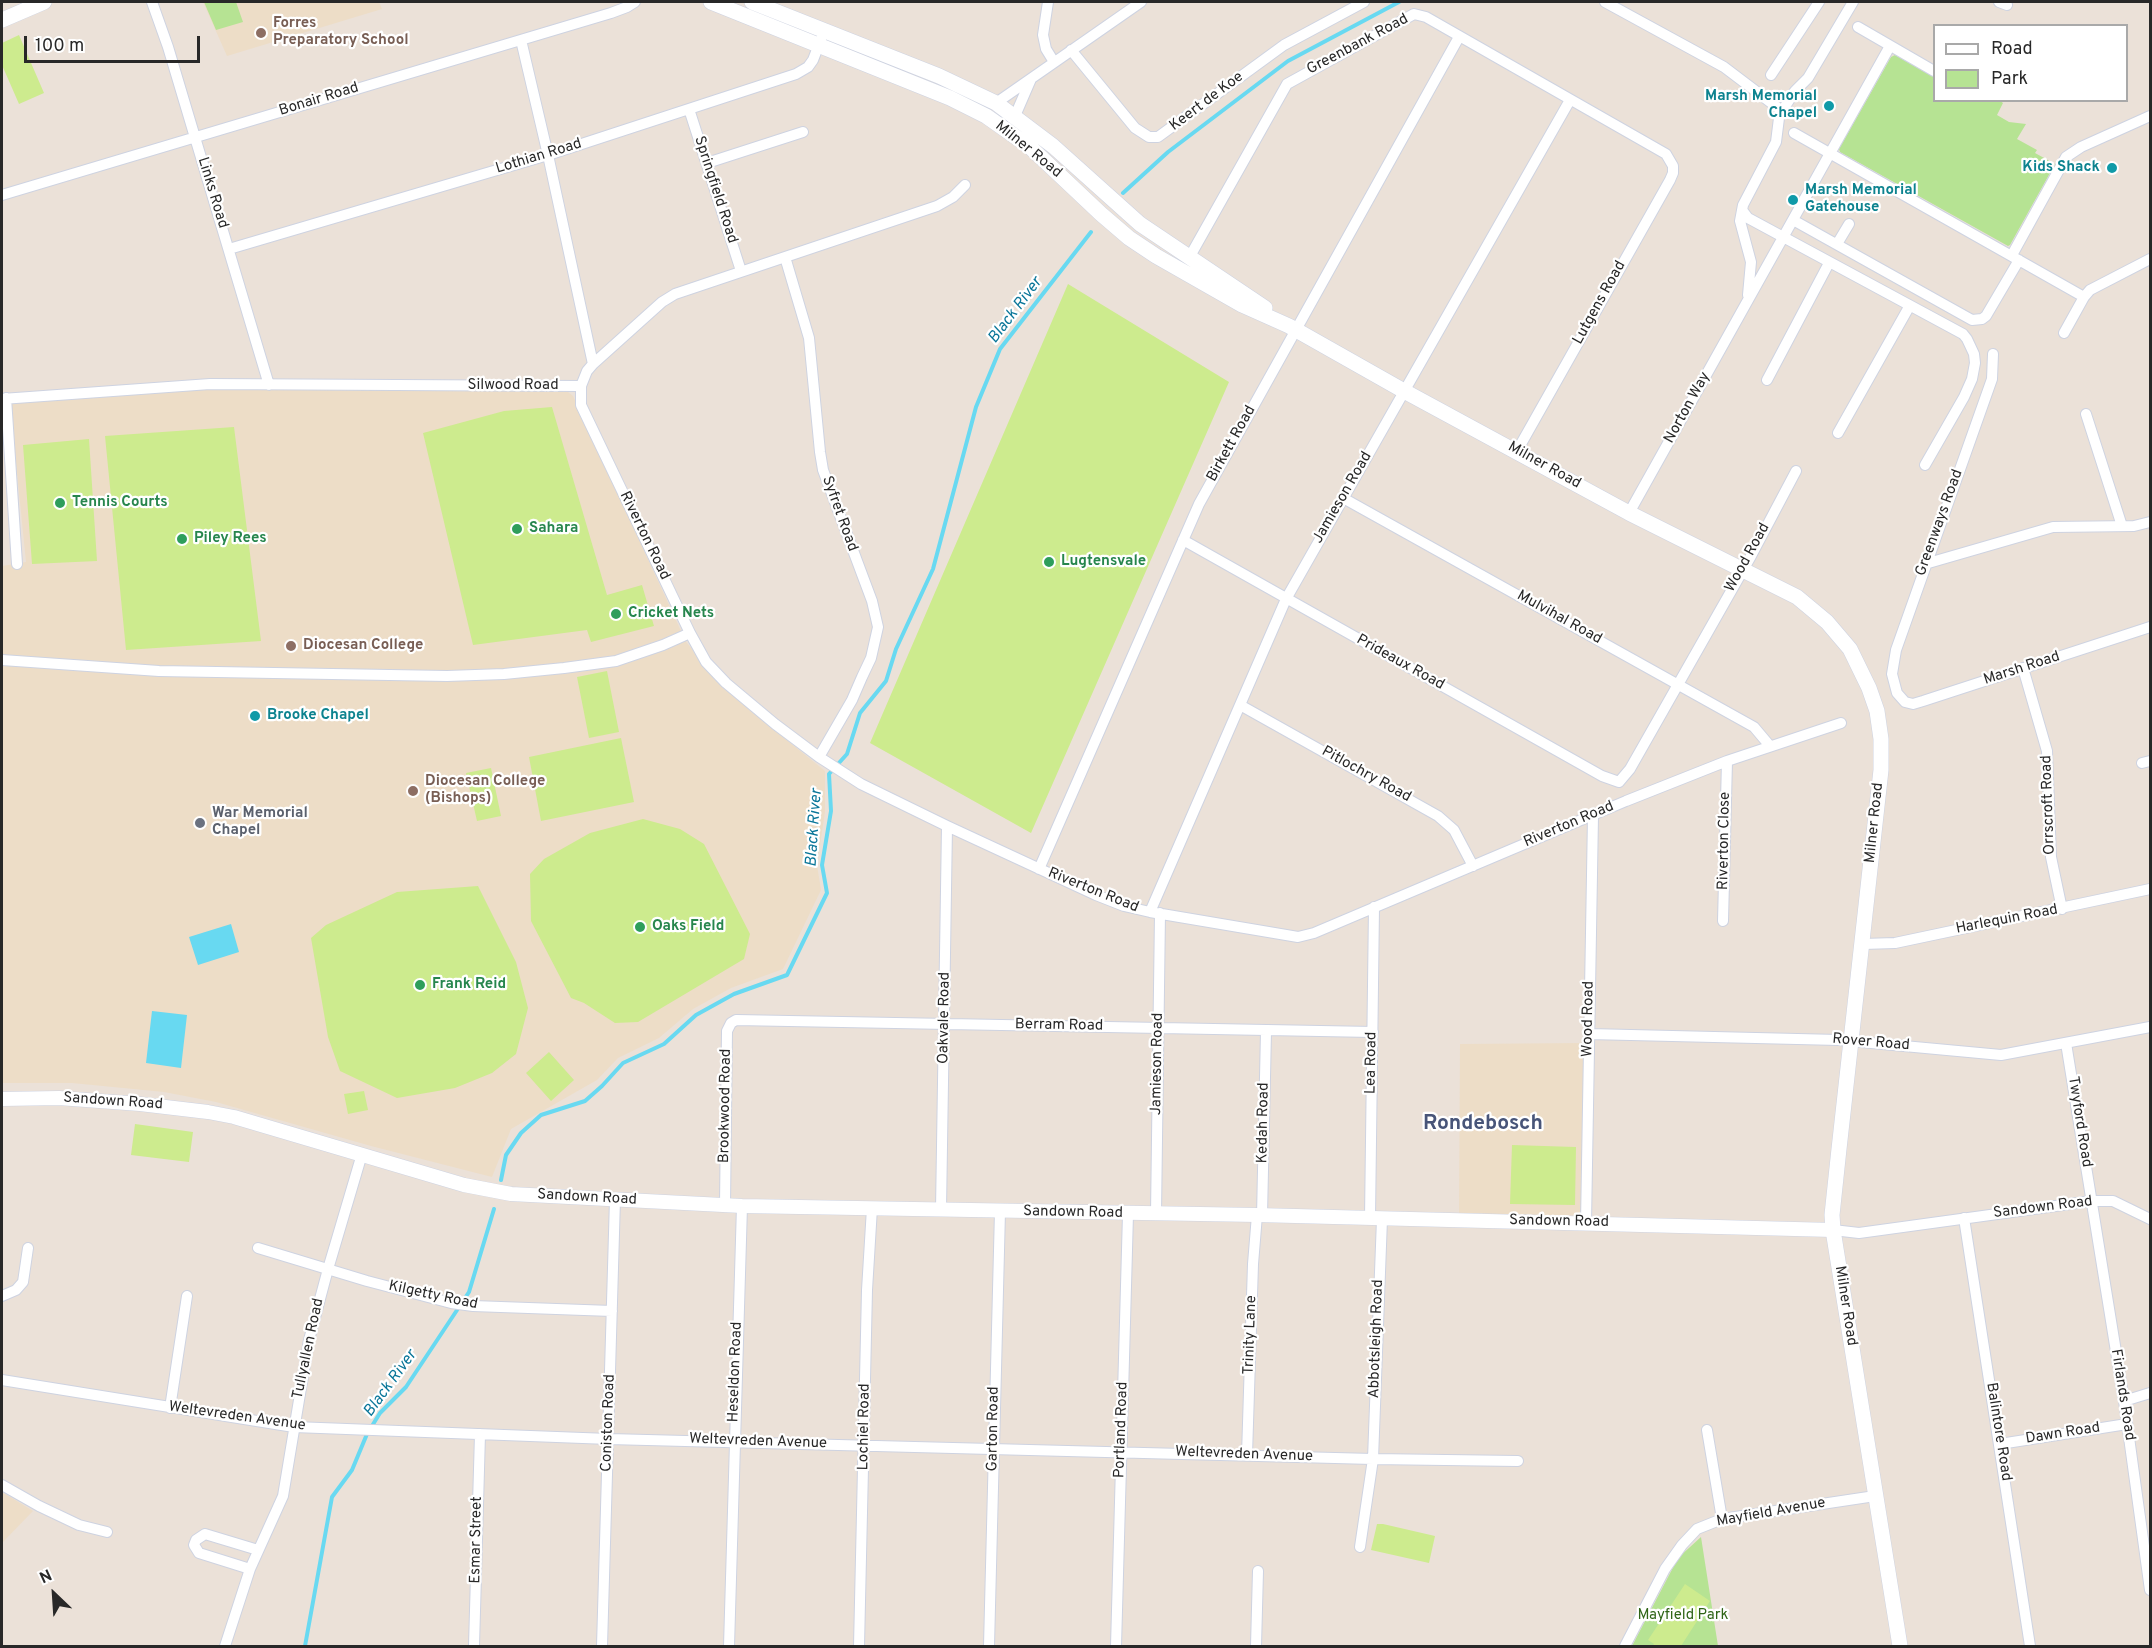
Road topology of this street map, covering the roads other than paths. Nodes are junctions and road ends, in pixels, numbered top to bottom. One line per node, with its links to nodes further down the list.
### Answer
1 (44, 2): 12 (main road)
2 (152, 2): 32 (street, Links Road)
3 (635, 2): 16 (street, Bonair Road)
4 (711, 2): 17 (main road, Milner Road)
5 (752, 2): 14 (main road, Milner Road)
6 (1048, 2): 20 (street)
7 (1141, 2): 19 (street)
8 (1364, 2): 19 (street, Keert de Koe)
9 (1605, 2): 27 (street)
10 (1819, 2): 22 (street)
11 (1853, 2): 27 (street)
12 (2, 20)
13 (1858, 27): 18 (street)
14 (825, 31): 17 (street, Lothian Road); 25 (main road, Milner Road)
15 (1459, 37): 24 (street, Greenbank Road); 49 (street, Greenbank Road); 56 (street, Birkett Road)
16 (521, 40): 32 (street, Bonair Road); 35 (street)
17 (818, 46): 26 (street, Lothian Road); 56 (main road, Milner Road)
18 (1890, 46): 21 (street); 33 (street, Norton Way)
19 (1071, 50): 20 (street)
20 (1054, 62): 23 (street)
21 (1933, 70)
22 (1771, 75)
23 (1031, 79): 25 (street); 28 (street)
24 (1570, 100): 34 (street, Greenbank Road); 63 (street, Jamieson Road)
25 (996, 103): 28 (main road, Milner Road)
26 (689, 109): 35 (street, Lothian Road); 36 (street, Springfield Road)
27 (1782, 111): 39 (street)
28 (1015, 116): 49 (main road, Milner Road)
29 (2151, 117): 48 (street)
30 (803, 132): 36 (street)
31 (1794, 133): 33 (street)
32 (195, 137): 38 (street, Bonair Road); 46 (street, Links Road)
33 (1830, 153): 40 (street, Norton Way); 48 (street)
34 (1666, 154): 67 (street, Lutgens Road)
35 (548, 155): 46 (street, Lothian Road); 59 (street)
36 (707, 163): 52 (street, Springfield Road)
37 (965, 185): 47 (street, Silwood Road)
38 (2, 195)
39 (1742, 210): 41 (street); 43 (street)
40 (1793, 220): 44 (street, Norton Way); 45 (street)
41 (1755, 222): 43 (street); 44 (street)
42 (1849, 224): 45 (street)
43 (1743, 231): 54 (street)
44 (1783, 238): 51 (street); 54 (street, Norton Way)
45 (1837, 244): 48 (street)
46 (229, 249): 61 (street, Links Road)
47 (786, 257): 52 (street, Silwood Road); 88 (street, Syfret Road)
48 (2015, 257): 53 (street)
49 (1190, 258): 56 (main road, Milner Road)
50 (2151, 259): 53 (street)
51 (1829, 263): 55 (street); 60 (street)
52 (741, 271): 59 (street, Silwood Road)
53 (2084, 297): 57 (street)
54 (1746, 304): 71 (street, Norton Way)
55 (1909, 307): 66 (street); 68 (street)
56 (1292, 328): 63 (main road, Milner Road); 74 (street, Birkett Road)
57 (2064, 333)
58 (1994, 354): 76 (street, Greenways Road)
59 (593, 364): 62 (street, Silwood Road)
60 (1767, 380)
61 (269, 385): 62 (street, Silwood Road); 64 (street, Silwood Road)
62 (581, 386): 80 (street, Riverton Road)
63 (1404, 391): 67 (main road, Milner Road); 70 (street, Jamieson Road)
64 (4, 398): 75 (street)
65 (2086, 414): 73 (street)
66 (1838, 433)
67 (1517, 451): 71 (main road, Milner Road)
68 (1925, 465)
69 (1796, 471): 77 (street, Wood Road)
70 (1343, 498): 78 (street, Jamieson Road); 83 (street, Mulvihal Road)
71 (1629, 513): 77 (main road, Milner Road)
72 (2151, 522): 73 (street)
73 (2122, 526): 76 (street)
74 (1183, 540): 78 (street, Prideaux Road); 95 (street, Birkett Road)
75 (17, 564)
76 (1926, 564): 84 (street, Greenways Road)
77 (1742, 571): 83 (street, Wood Road); 101 (main road, Milner Road)
78 (1286, 599): 85 (street, Jamieson Road); 90 (street, Prideaux Road)
79 (2151, 627): 82 (street, Marsh Road)
80 (690, 633): 81 (street); 88 (street, Riverton Road)
81 (2, 660)
82 (2023, 668): 84 (street, Marsh Road); 98 (street, Orrscroft Road)
83 (1677, 684): 87 (street, Mulvihal Road); 90 (street, Wood Road)
84 (1897, 693)
85 (1240, 705): 94 (street, Pitlochry Road); 99 (street, Jamieson Road)
86 (1841, 723): 87 (street, Riverton Road)
87 (1770, 746): 89 (street, Riverton Road)
88 (821, 758): 93 (street, Riverton Road)
89 (1727, 761): 91 (street, Riverton Road); 100 (street, Riverton Close)
90 (1618, 783): 91 (street)
91 (1626, 801): 92 (street, Riverton Road)
92 (1593, 816): 94 (street, Riverton Road); 108 (street, Wood Road)
93 (947, 826): 95 (street, Riverton Road); 103 (street, Oakvale Road)
94 (1473, 866): 97 (street, Riverton Road)
95 (1039, 869): 99 (street, Riverton Road)
96 (2151, 889): 98 (street, Harlequin Road)
97 (1374, 908): 99 (street, Riverton Road); 107 (street, Lea Road)
98 (2062, 909): 101 (street, Harlequin Road)
99 (1155, 913): 105 (street, Jamieson Road)
100 (1723, 921)
101 (1863, 944): 109 (main road, Milner Road)
102 (745, 1020): 103 (street, Berram Road); 115 (street, Brookwood Road)
103 (945, 1024): 105 (street, Berram Road); 118 (street, Oakvale Road)
104 (2151, 1027): 110 (street, Rover Road)
105 (1159, 1028): 106 (street, Berram Road); 121 (street, Jamieson Road)
106 (1266, 1031): 107 (street, Berram Road); 122 (street, Kedah Road)
107 (1373, 1032): 124 (street, Lea Road)
108 (1588, 1034): 109 (street, Rover Road); 126 (street, Wood Road)
109 (1852, 1041): 110 (street, Rover Road); 127 (main road, Milner Road)
110 (2066, 1043): 114 (street, Twyford Road)
111 (2, 1099): 112 (street, Sandown Road)
112 (362, 1154): 113 (street, Sandown Road); 130 (street, Tullyallen Road)
113 (615, 1199): 115 (street, Sandown Road); 133 (street, Coniston Road)
114 (2092, 1201): 123 (street, Sandown Road); 125 (street, Sandown Road); 136 (street, Firlands Road)
115 (725, 1205): 116 (street, Sandown Road)
116 (742, 1206): 117 (street, Sandown Road); 143 (street, Heseldon Road)
117 (872, 1208): 118 (street, Sandown Road); 145 (street, Lochiel Road)
118 (941, 1210): 119 (street, Sandown Road)
119 (1000, 1211): 120 (street, Sandown Road); 146 (street, Garton Road)
120 (1128, 1214): 121 (street, Sandown Road); 147 (street, Portland Road)
121 (1156, 1214): 122 (street, Sandown Road)
122 (1259, 1215): 124 (street, Sandown Road); 148 (street, Trinity Lane)
123 (1964, 1218): 127 (street, Sandown Road); 144 (street, Balintore Road)
124 (1376, 1219): 126 (street, Sandown Road); 149 (street, Abbotsleigh Road)
125 (2151, 1219)
126 (1586, 1223): 127 (street, Sandown Road)
127 (1833, 1230): 152 (main road, Milner Road)
128 (28, 1248): 131 (street)
129 (258, 1248): 130 (street, Kilgetty Road)
130 (328, 1269): 133 (street, Kilgetty Road); 139 (street, Tullyallen Road)
131 (2, 1296)
132 (187, 1296): 137 (street)
133 (612, 1311): 142 (street, Coniston Road)
134 (2, 1380): 137 (street, Weltevreden Avenue)
135 (2151, 1393): 136 (street)
136 (2124, 1401): 138 (street, Firlands Road)
137 (170, 1408): 139 (street, Weltevreden Avenue)
138 (2127, 1424): 144 (street, Dawn Road); 154 (street, Firlands Road)
139 (294, 1427): 141 (street, Weltevreden Avenue); 157 (street, Tullyallen Road)
140 (1707, 1430): 153 (street)
141 (480, 1434): 142 (street, Weltevreden Avenue); 162 (street, Esmar Street)
142 (609, 1439): 143 (street, Weltevreden Avenue); 163 (street, Coniston Road)
143 (734, 1441): 145 (street, Weltevreden Avenue); 164 (street, Heseldon Road)
144 (2000, 1444): 171 (street, Balintore Road)
145 (865, 1445): 146 (street, Weltevreden Avenue); 165 (street, Lochiel Road)
146 (993, 1448): 147 (street, Weltevreden Avenue); 166 (street, Garton Road)
147 (1121, 1452): 148 (street, Weltevreden Avenue); 167 (street, Portland Road)
148 (1247, 1455): 149 (street, Weltevreden Avenue)
149 (1373, 1459): 150 (street, Weltevreden Avenue); 156 (street, Abbotsleigh Road)
150 (1518, 1461)
151 (2, 1485): 155 (street)
152 (1875, 1496): 153 (street, Mayfield Avenue); 170 (main road, Milner Road)
153 (1722, 1519): 169 (street, Mayfield Avenue)
154 (2146, 1524): 160 (street, Firlands Road)
155 (107, 1532)
156 (1360, 1547)
157 (258, 1550): 158 (street, Tullyallen Road); 158 (street)
158 (250, 1569): 161 (street, Tullyallen Road)
159 (1258, 1571): 168 (street)
160 (2151, 1590)
161 (225, 1647)
162 (474, 1647)
163 (602, 1647)
164 (729, 1647)
165 (859, 1647)
166 (989, 1647)
167 (1116, 1647)
168 (1256, 1647)
169 (1625, 1647)
170 (1900, 1647)
171 (2030, 1647)

